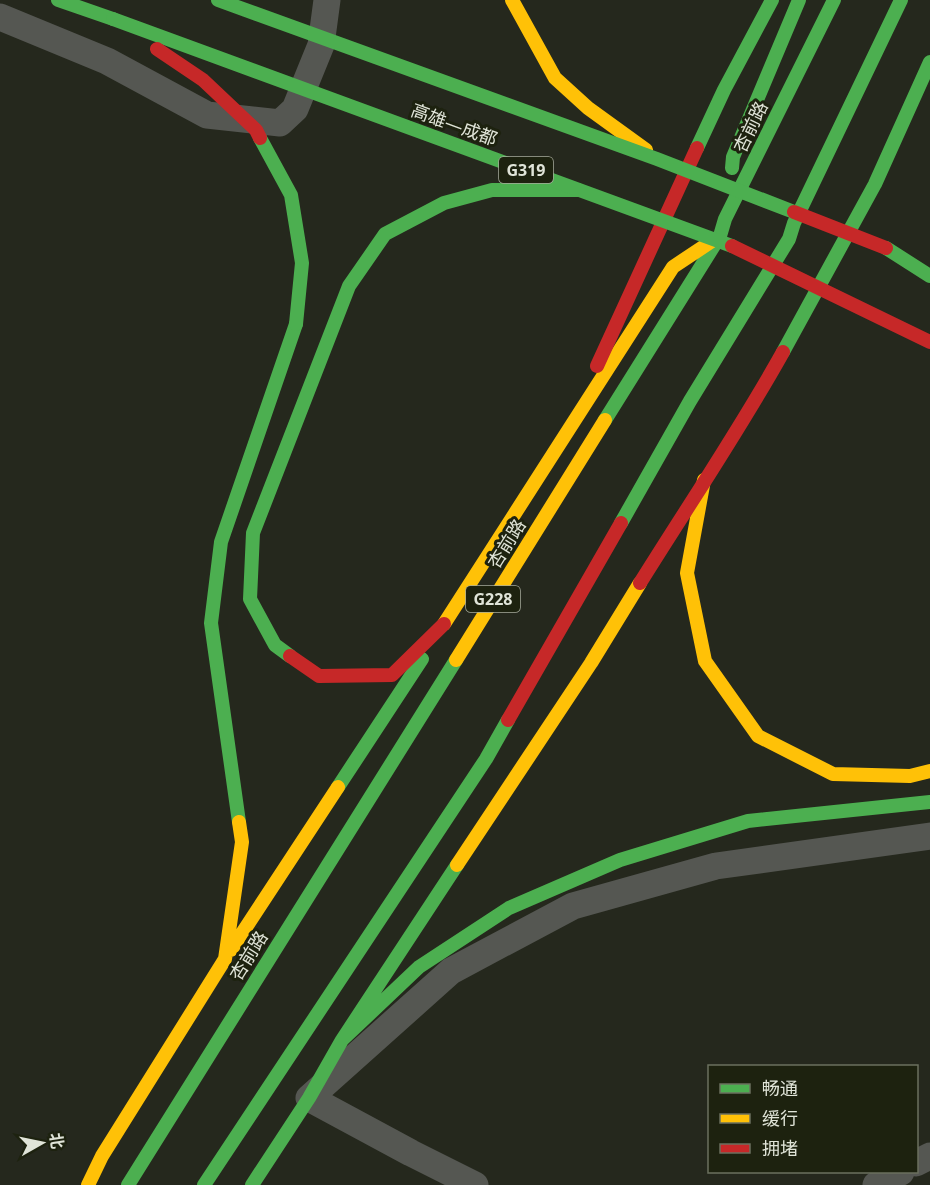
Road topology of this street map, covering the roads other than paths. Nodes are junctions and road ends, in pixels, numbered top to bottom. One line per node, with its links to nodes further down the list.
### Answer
1 (58, 0): 10 (main road, 高雄—成都 / G319)
2 (218, 0): 12 (main road, 高雄—成都, bridge)
3 (327, 0): 9 (street)
4 (512, 0): 12 (main road, bridge)
5 (772, 0): 20 (main road)
6 (799, 0): 14 (main road)
7 (834, 0): 14 (main road, 杏前路 / G228)
8 (901, 0): 34 (main road)
9 (0, 17)
10 (113, 20): 13 (main road, 高雄—成都 / G319, bridge); 26 (main road, bridge)
11 (930, 62): 21 (main road)
12 (657, 159): 16 (main road, 高雄—成都, bridge)
13 (579, 190): 19 (main road, 高雄—成都 / G319, bridge); 22 (main road)
14 (725, 219): 15 (main road, 杏前路 / G228)
15 (720, 236): 20 (main road); 33 (main road, 杏前路 / G228)
16 (886, 248): 17 (main road); 18 (main road, 高雄—成都)
17 (930, 264)
18 (930, 276)
19 (930, 342)
20 (567, 433): 22 (main road)
21 (704, 480): 23 (main road); 27 (main road)
22 (444, 625): 26 (main road)
23 (930, 771)
24 (930, 802): 27 (main road)
25 (930, 836): 28 (street)
26 (225, 958): 29 (main road)
27 (342, 1040): 28 (main road)
28 (309, 1098): 35 (main road); 36 (street)
29 (102, 1156): 31 (main road); 32 (main road)
30 (899, 1173): 37 (street)
31 (81, 1185)
32 (88, 1185)
33 (128, 1185)
34 (204, 1185)
35 (252, 1185)
36 (474, 1185)
37 (876, 1185)

